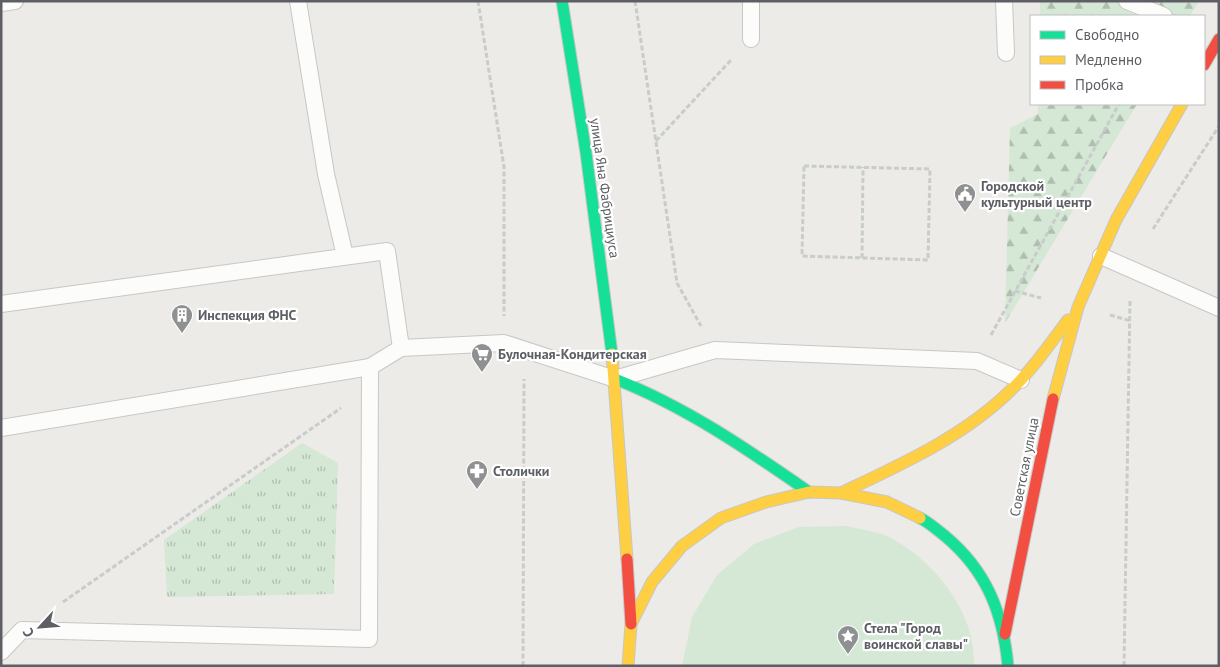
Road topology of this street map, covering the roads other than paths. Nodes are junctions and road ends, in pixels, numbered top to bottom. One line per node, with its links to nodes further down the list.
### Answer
1 (15, 1): 7 (lane)
2 (298, 1): 15 (lane)
3 (562, 1): 22 (main road, улица Яна Фабрициуса)
4 (751, 1): 10 (lane)
5 (1004, 1): 12 (lane)
6 (1127, 1): 8 (lane)
7 (1, 3)
8 (1162, 15)
9 (1205, 33): 11 (lane)
10 (751, 39)
11 (1219, 39): 13 (main road)
12 (1006, 53)
13 (1205, 63)
14 (1181, 105): 16 (main road, Советская улица)
15 (345, 256): 17 (lane); 20 (lane)
16 (1101, 256): 18 (main road, Советская улица); 19 (lane)
17 (1, 304)
18 (1078, 307): 23 (main road, Советская улица); 28 (main road, Советская улица)
19 (1219, 308)
20 (401, 348): 21 (lane); 22 (lane)
21 (370, 367): 24 (lane); 29 (lane)
22 (615, 379): 23 (lane); 25 (main road); 27 (main road, улица Яна Фабрициуса)
23 (1021, 380): 26 (main road, Советская улица)
24 (1, 428)
25 (809, 492): 26 (main road); 27 (main road)
26 (841, 493): 28 (main road)
27 (631, 624): 31 (main road)
28 (1005, 634): 30 (main road)
29 (1, 652)
30 (1011, 663)
31 (628, 666)

